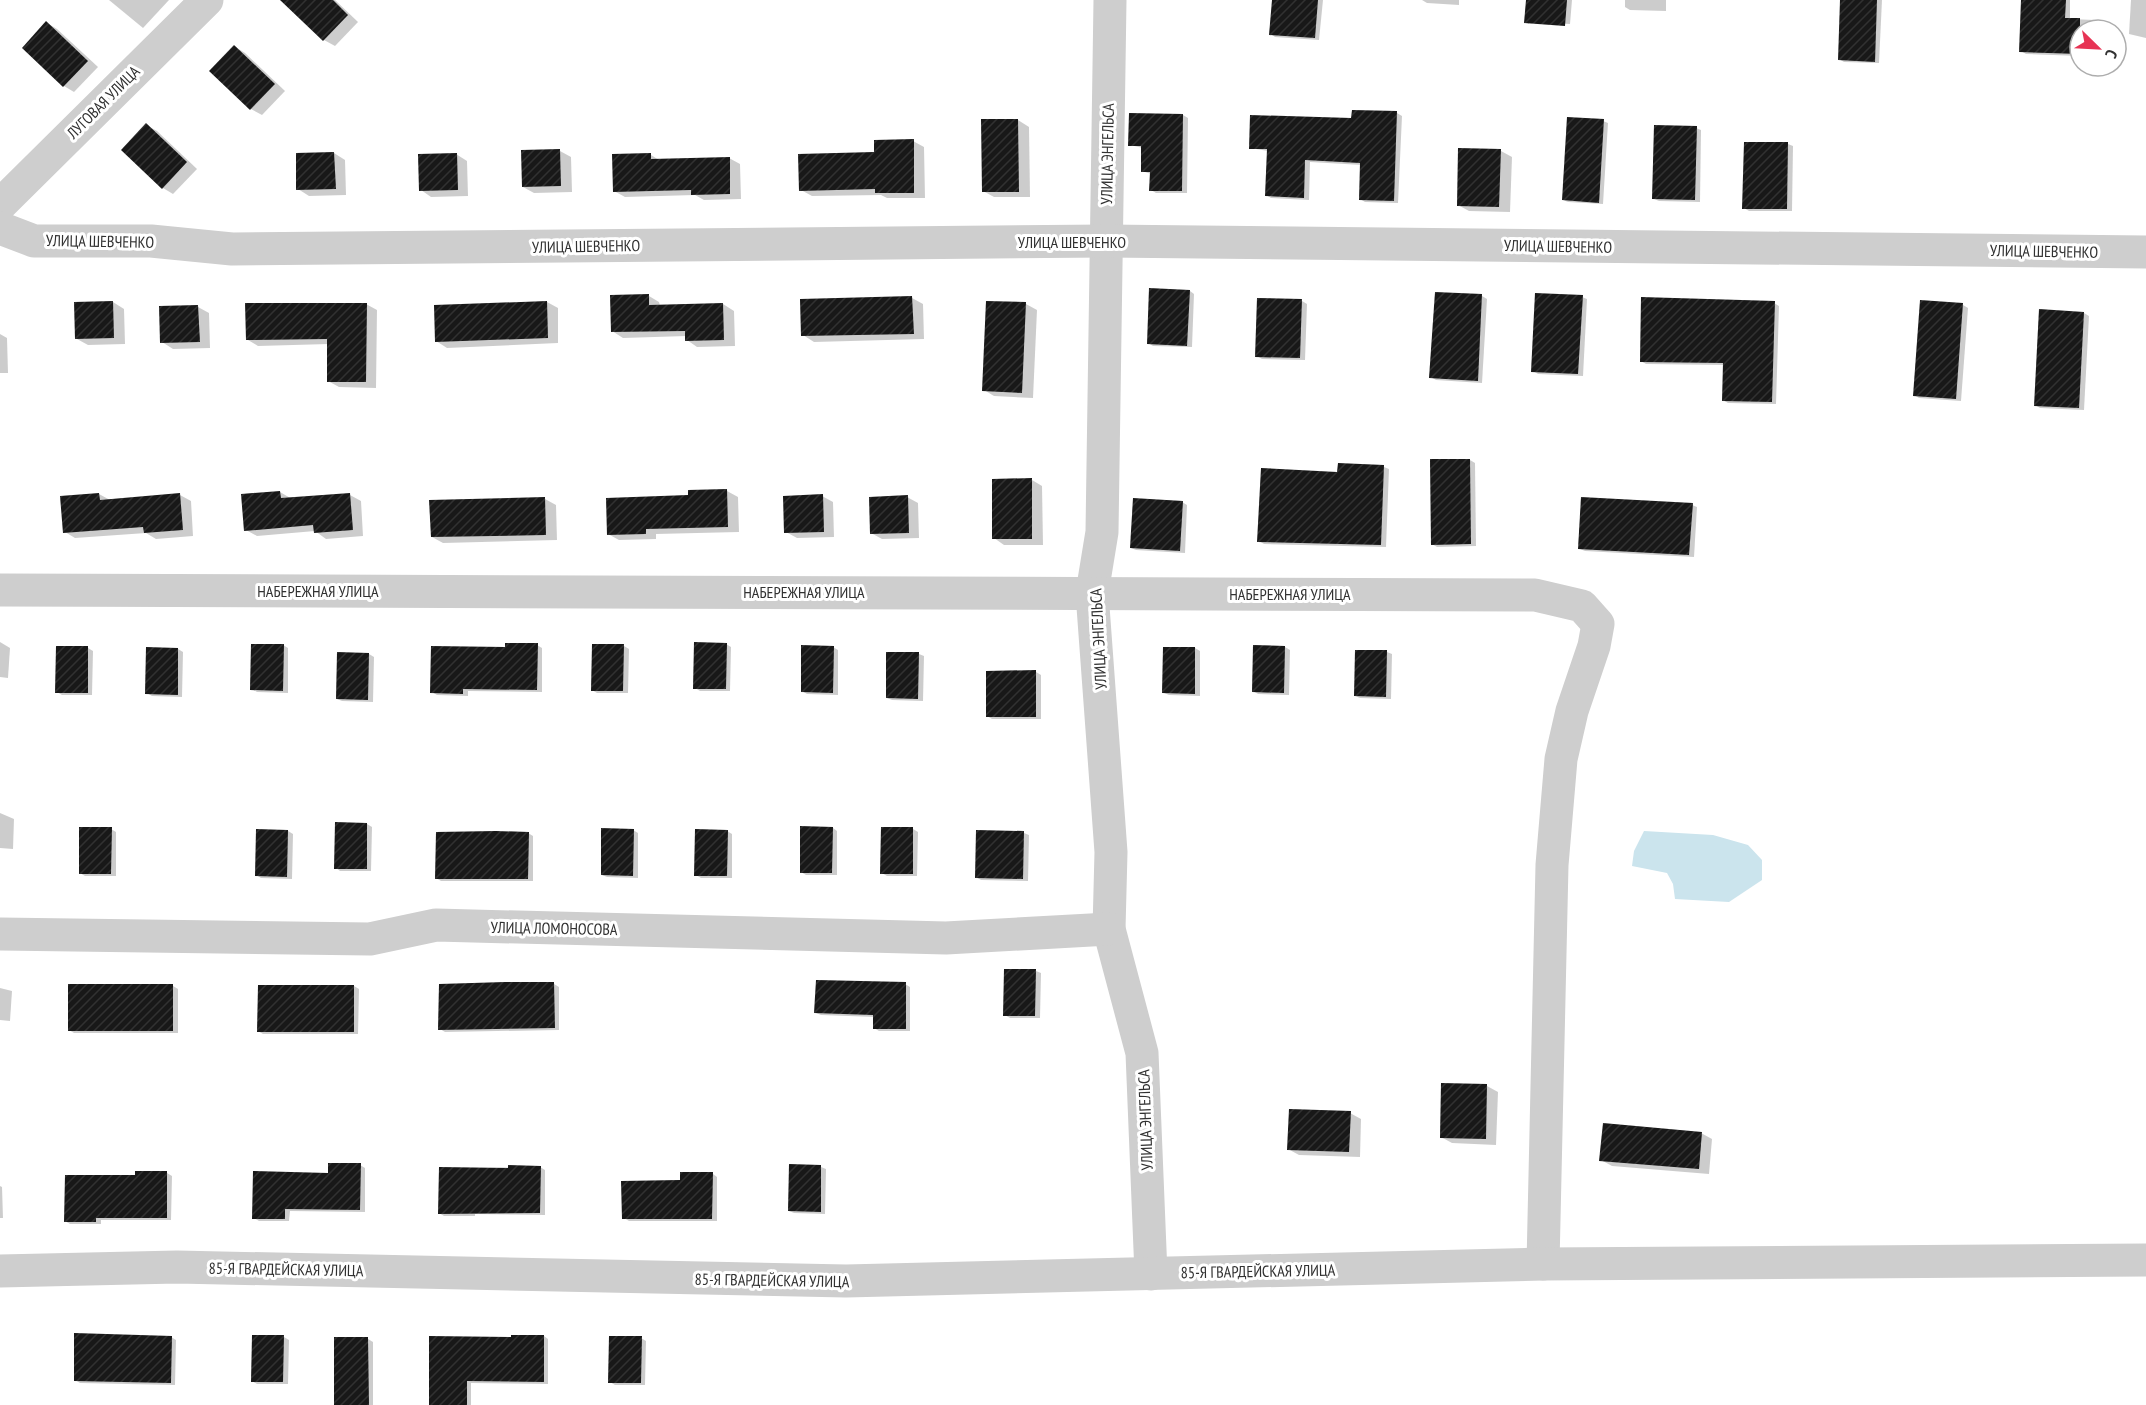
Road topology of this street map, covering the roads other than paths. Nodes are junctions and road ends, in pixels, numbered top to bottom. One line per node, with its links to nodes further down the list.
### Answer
1 (207, 0): 3 (street, ЛУГОВАЯ УЛИЦА)
2 (1110, 0): 5 (street, УЛИЦА ЭНГЕЛЬСА)
3 (0, 205)
4 (0, 228): 5 (street, УЛИЦА ШЕВЧЕНКО)
5 (1106, 241): 6 (street, УЛИЦА ШЕВЧЕНКО); 8 (street, УЛИЦА ЭНГЕЛЬСА)
6 (2146, 252)
7 (0, 590): 8 (street, НАБЕРЕЖНАЯ УЛИЦА)
8 (1092, 593): 9 (street, УЛИЦА ЭНГЕЛЬСА); 12 (street, НАБЕРЕЖНАЯ УЛИЦА)
9 (1109, 929): 10 (street, УЛИЦА ЛОМОНОСОВА); 14 (street, УЛИЦА ЭНГЕЛЬСА)
10 (0, 934)
11 (2146, 1260): 12 (street, 85-Я ГВАРДЕЙСКАЯ УЛИЦА)
12 (1544, 1264): 14 (street, 85-Я ГВАРДЕЙСКАЯ УЛИЦА)
13 (0, 1271): 14 (street, 85-Я ГВАРДЕЙСКАЯ УЛИЦА)
14 (1151, 1274)

